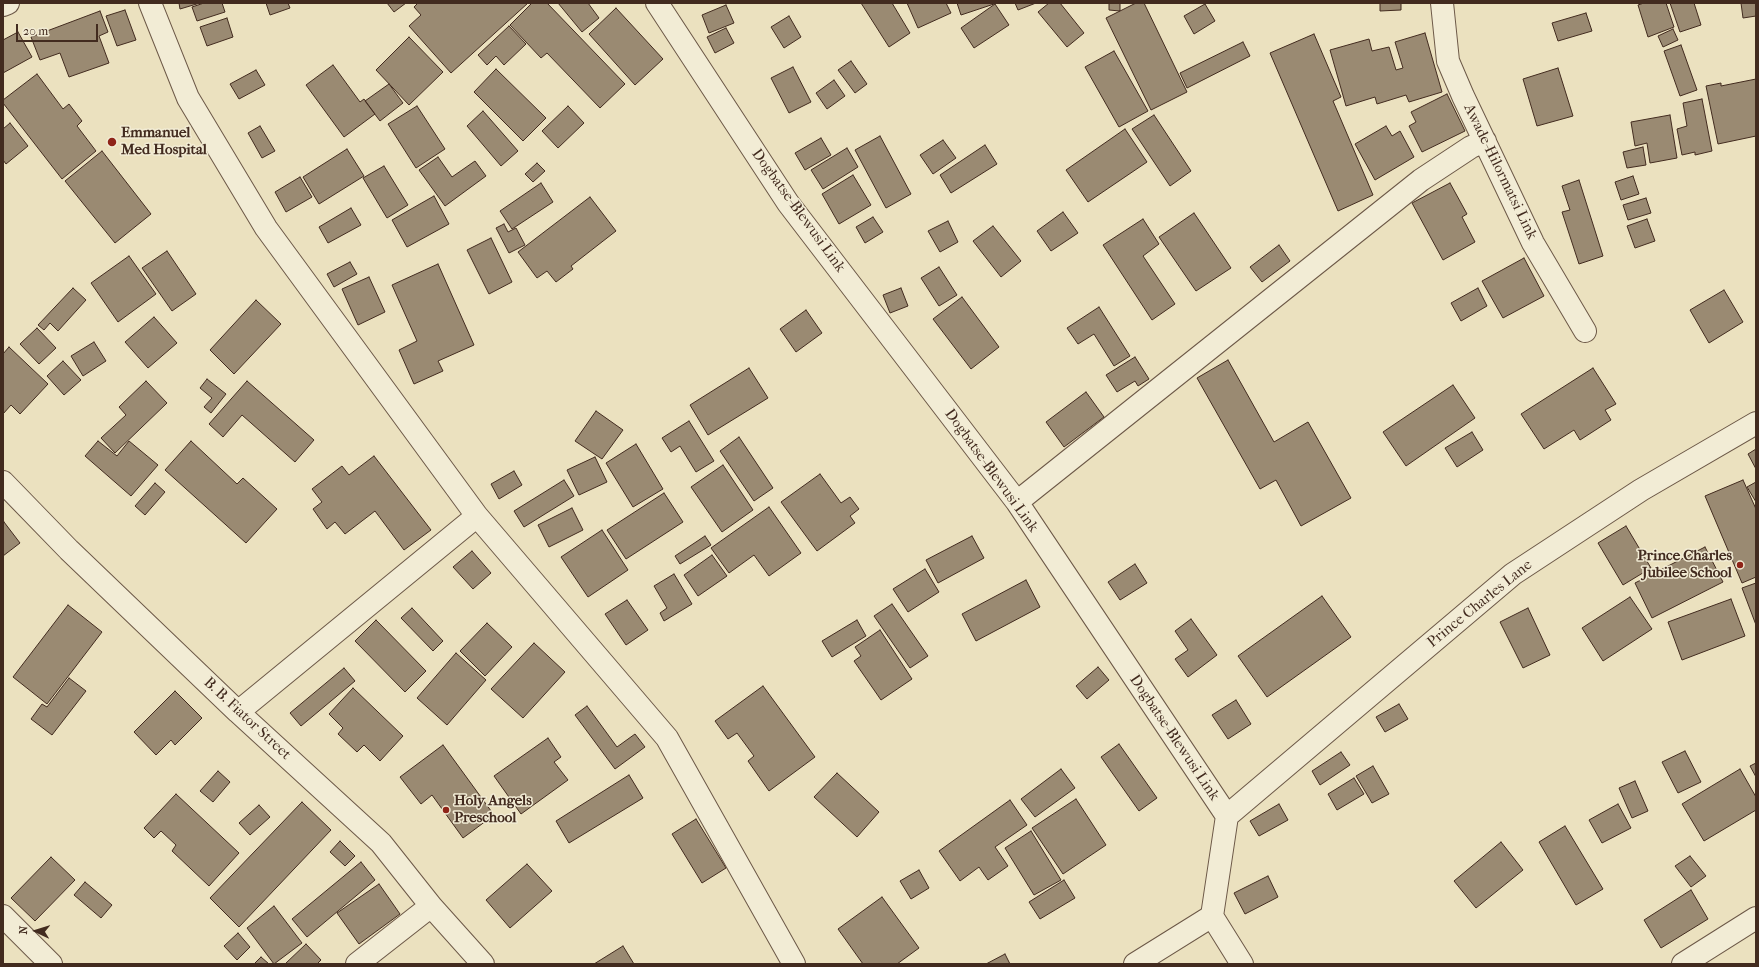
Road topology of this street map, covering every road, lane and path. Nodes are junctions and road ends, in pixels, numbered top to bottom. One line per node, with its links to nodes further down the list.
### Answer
1 (8, 3): 5 (street)
2 (150, 3): 11 (street)
3 (657, 3): 10 (street, Dogbatse-Blewusi Link)
4 (1442, 3): 6 (street, Awade-Hilormatsi Link)
5 (3, 5)
6 (1485, 141): 7 (street, Awade-Hilormatsi Link); 10 (street)
7 (1585, 331)
8 (1756, 423): 13 (street, Prince Charles Lane)
9 (3, 482): 12 (street, B. B. Fiator Street)
10 (1017, 502): 13 (street, Dogbatse-Blewusi Link)
11 (477, 516): 12 (street); 21 (street)
12 (238, 712): 14 (street, B. B. Fiator Street)
13 (1227, 816): 16 (street, Dogbatse-Blewusi Link)
14 (431, 906): 19 (street); 20 (street, B. B. Fiator Street)
15 (3, 916): 18 (street)
16 (1212, 916): 22 (street); 23 (street)
17 (1756, 918): 24 (street)
18 (50, 964)
19 (357, 964)
20 (483, 964)
21 (794, 964)
22 (1135, 964)
23 (1242, 964)
24 (1683, 964)

